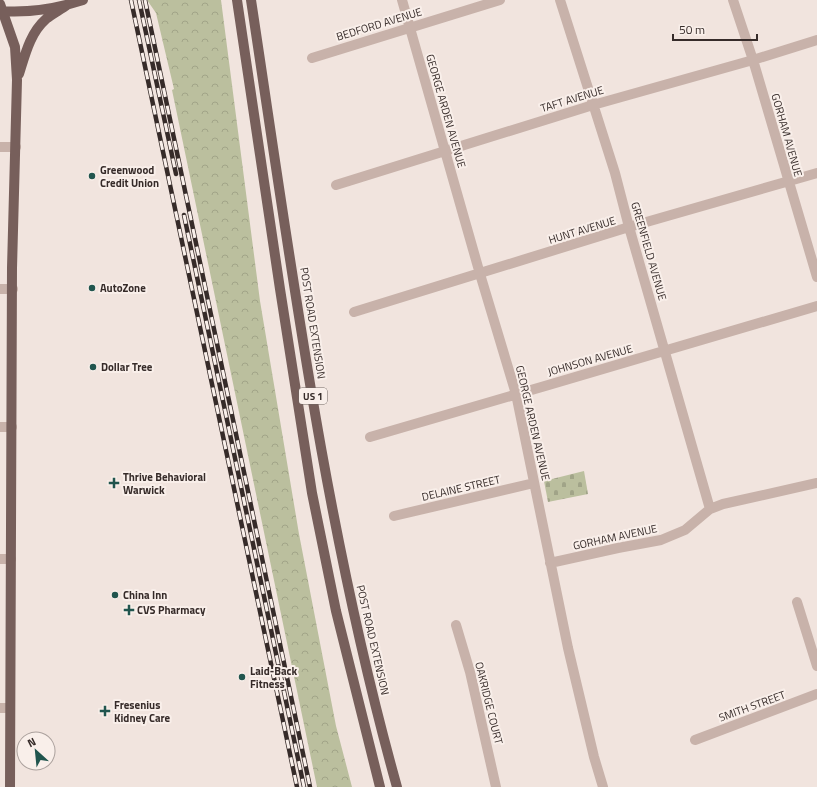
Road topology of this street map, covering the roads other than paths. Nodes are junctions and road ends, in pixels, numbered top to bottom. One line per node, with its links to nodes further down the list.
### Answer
1 (83, 0): 8 (main road)
2 (237, 0): 48 (main road, US 1)
3 (251, 0): 49 (main road, POST ROAD EXTENSION / US 1)
4 (402, 0): 10 (street, GEORGE ARDEN AVENUE)
5 (500, 0): 10 (street, BEDFORD AVENUE)
6 (560, 0): 15 (street, GREENFIELD AVENUE)
7 (733, 0): 13 (street, GORHAM AVENUE)
8 (67, 5): 9 (main road); 14 (main road)
9 (1, 9): 14 (main road)
10 (410, 27): 12 (street, BEDFORD AVENUE); 18 (street, GEORGE ARDEN AVENUE)
11 (817, 40): 13 (street, TAFT AVENUE)
12 (312, 58)
13 (753, 60): 15 (street, TAFT AVENUE); 20 (street, GORHAM AVENUE)
14 (17, 80): 17 (main road)
15 (593, 105): 18 (street, TAFT AVENUE); 22 (street, GREENFIELD AVENUE)
16 (0, 147): 17 (street)
17 (16, 147): 26 (main road)
18 (444, 151): 21 (street, TAFT AVENUE); 23 (street, GEORGE ARDEN AVENUE)
19 (817, 173): 20 (street, HUNT AVENUE)
20 (788, 181): 22 (street, HUNT AVENUE); 24 (street, GORHAM AVENUE)
21 (336, 185)
22 (629, 227): 23 (street, HUNT AVENUE); 29 (street, GREENFIELD AVENUE)
23 (480, 274): 28 (street, HUNT AVENUE); 30 (street, GEORGE ARDEN AVENUE)
24 (817, 277)
25 (0, 289): 26 (street)
26 (12, 289): 31 (main road)
27 (817, 306): 29 (street, JOHNSON AVENUE)
28 (354, 312)
29 (665, 352): 30 (street, JOHNSON AVENUE); 36 (street, GREENFIELD AVENUE)
30 (516, 394): 33 (street, JOHNSON AVENUE); 34 (street, GEORGE ARDEN AVENUE)
31 (12, 427): 32 (street); 39 (main road)
32 (0, 428)
33 (370, 437)
34 (534, 483): 37 (street, DELAINE STREET); 40 (street, GEORGE ARDEN AVENUE)
35 (817, 483): 36 (street, GORHAM AVENUE)
36 (710, 509): 40 (street, GORHAM AVENUE)
37 (394, 516)
38 (0, 559): 39 (street)
39 (10, 559): 45 (main road)
40 (550, 563): 51 (street, GEORGE ARDEN AVENUE)
41 (797, 602): 43 (street)
42 (456, 625): 50 (street, OAKRIDGE COURT)
43 (817, 666)
44 (817, 694): 46 (street, SMITH STREET)
45 (5, 708): 47 (main road)
46 (695, 740)
47 (10, 787)
48 (380, 787)
49 (397, 787)
50 (496, 787)
51 (603, 787)

